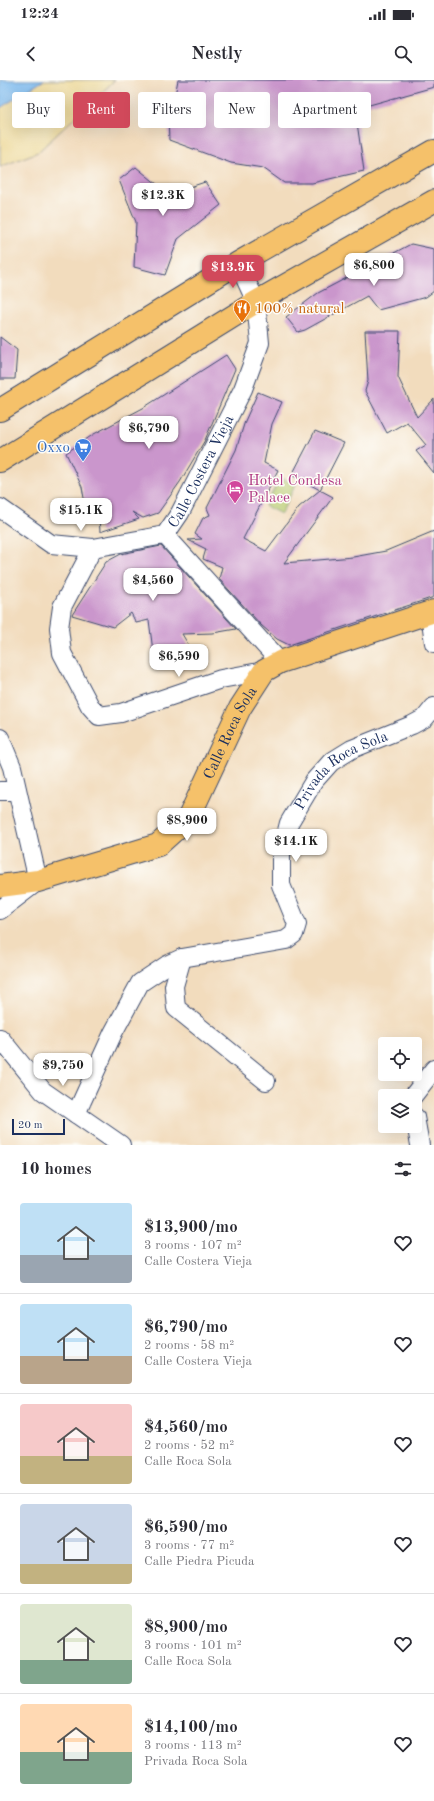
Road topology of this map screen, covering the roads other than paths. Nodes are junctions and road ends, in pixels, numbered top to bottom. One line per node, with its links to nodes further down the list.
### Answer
1 (434, 150): 3 (main road)
2 (434, 201): 4 (main road)
3 (238, 262): 4 (street, Calle Costera Vieja); 5 (main road)
4 (256, 302): 6 (main road); 8 (street, Calle Costera Vieja)
5 (0, 410)
6 (0, 461)
7 (0, 508): 9 (street, Calle Costera Vieja)
8 (165, 535): 9 (street, Calle Costera Vieja); 12 (street)
9 (93, 548): 12 (street)
10 (432, 612): 11 (street); 12 (main road)
11 (434, 643)
12 (272, 666): 16 (main road, Calle Roca Sola)
13 (434, 707): 19 (street, Privada Roca Sola)
14 (0, 738): 15 (street)
15 (9, 791): 16 (street)
16 (38, 881): 17 (main road, Calle Roca Sola); 18 (street)
17 (0, 886)
18 (0, 910)
19 (175, 961): 22 (street); 24 (street)
20 (0, 1038): 24 (street)
21 (434, 1069): 23 (street)
22 (266, 1082)
23 (418, 1089)
24 (76, 1114): 26 (street)
25 (418, 1133): 27 (street)
26 (121, 1145)
27 (420, 1145)

